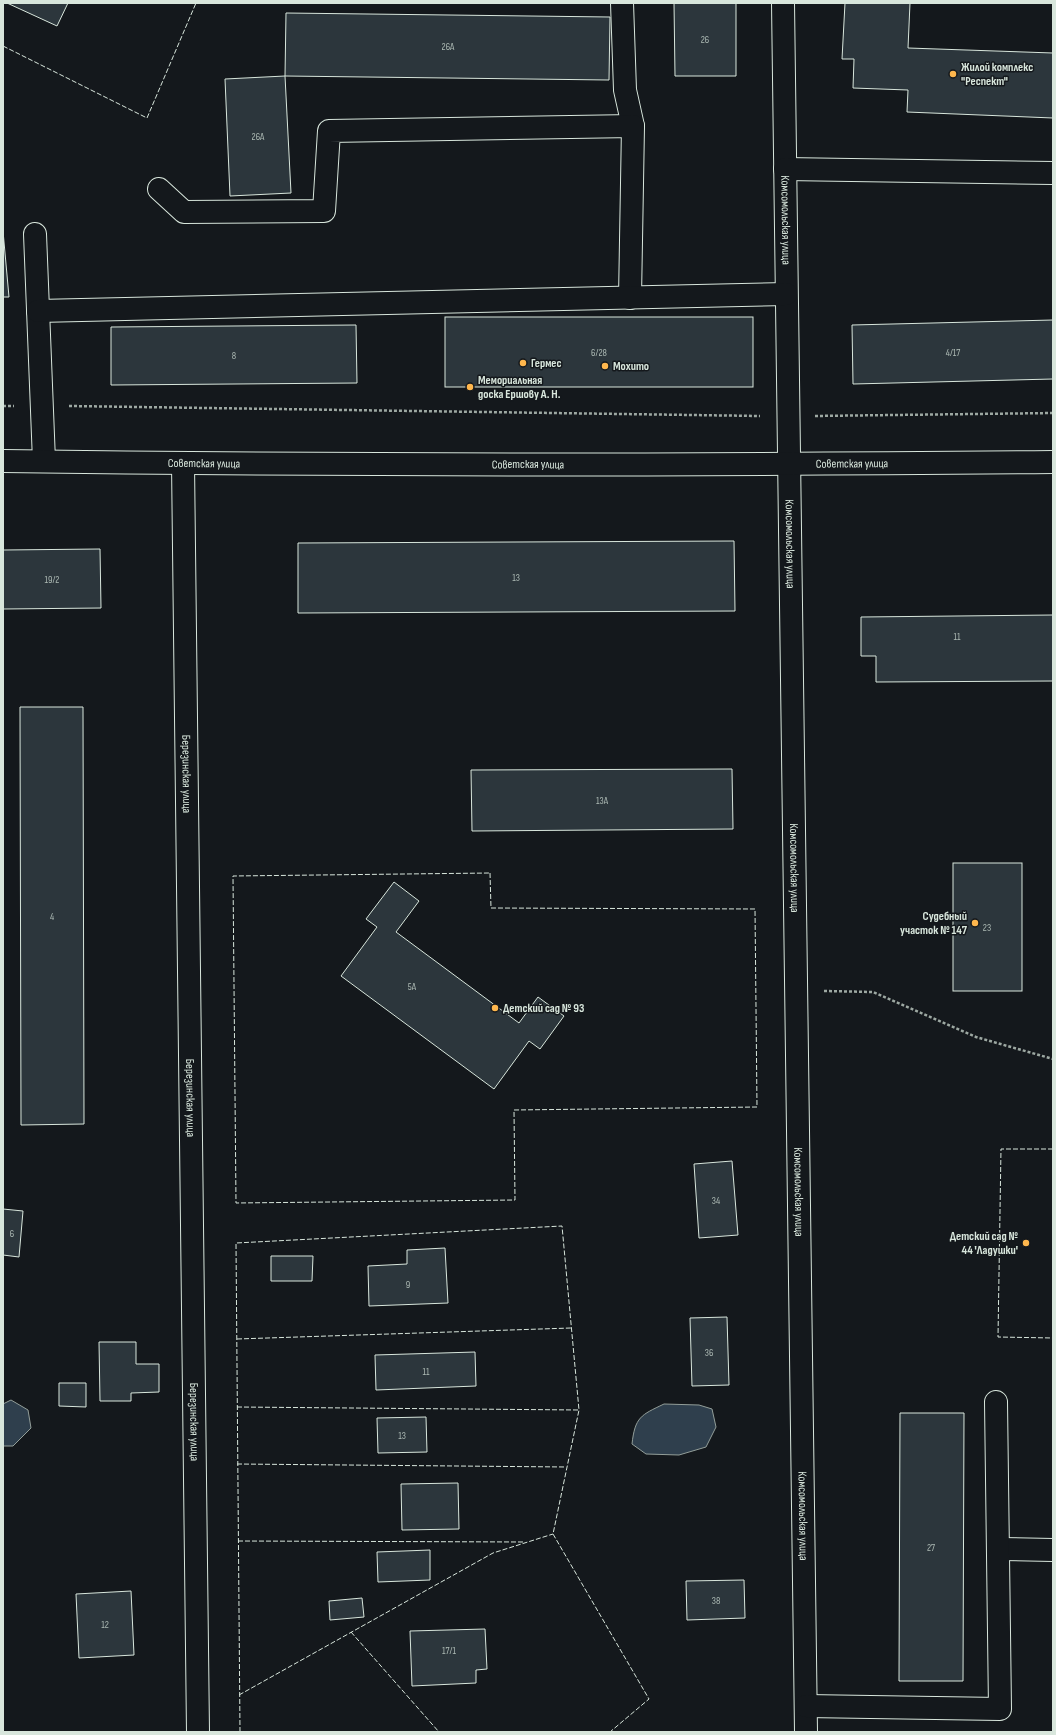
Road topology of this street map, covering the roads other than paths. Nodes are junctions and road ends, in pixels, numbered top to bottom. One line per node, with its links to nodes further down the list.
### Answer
1 (622, 3): 3 (street)
2 (783, 3): 4 (street, Комсомольская улица)
3 (633, 126): 6 (street); 9 (street)
4 (785, 169): 5 (street); 8 (street, Комсомольская улица)
5 (1053, 173)
6 (159, 189)
7 (35, 234): 10 (street)
8 (786, 294): 9 (street); 15 (street, Комсомольская улица)
9 (630, 298): 10 (street)
10 (38, 311): 12 (street)
11 (3, 461): 12 (street, Советская улица)
12 (44, 461): 14 (street, Советская улица)
13 (1053, 462): 15 (street, Советская улица)
14 (183, 464): 15 (street, Советская улица); 20 (street, Березинская улица)
15 (789, 464): 19 (street, Комсомольская улица)
16 (996, 1402): 17 (street)
17 (998, 1550): 18 (street); 19 (street)
18 (1053, 1550)
19 (806, 1706): 21 (street, Комсомольская улица)
20 (198, 1732)
21 (806, 1732)

